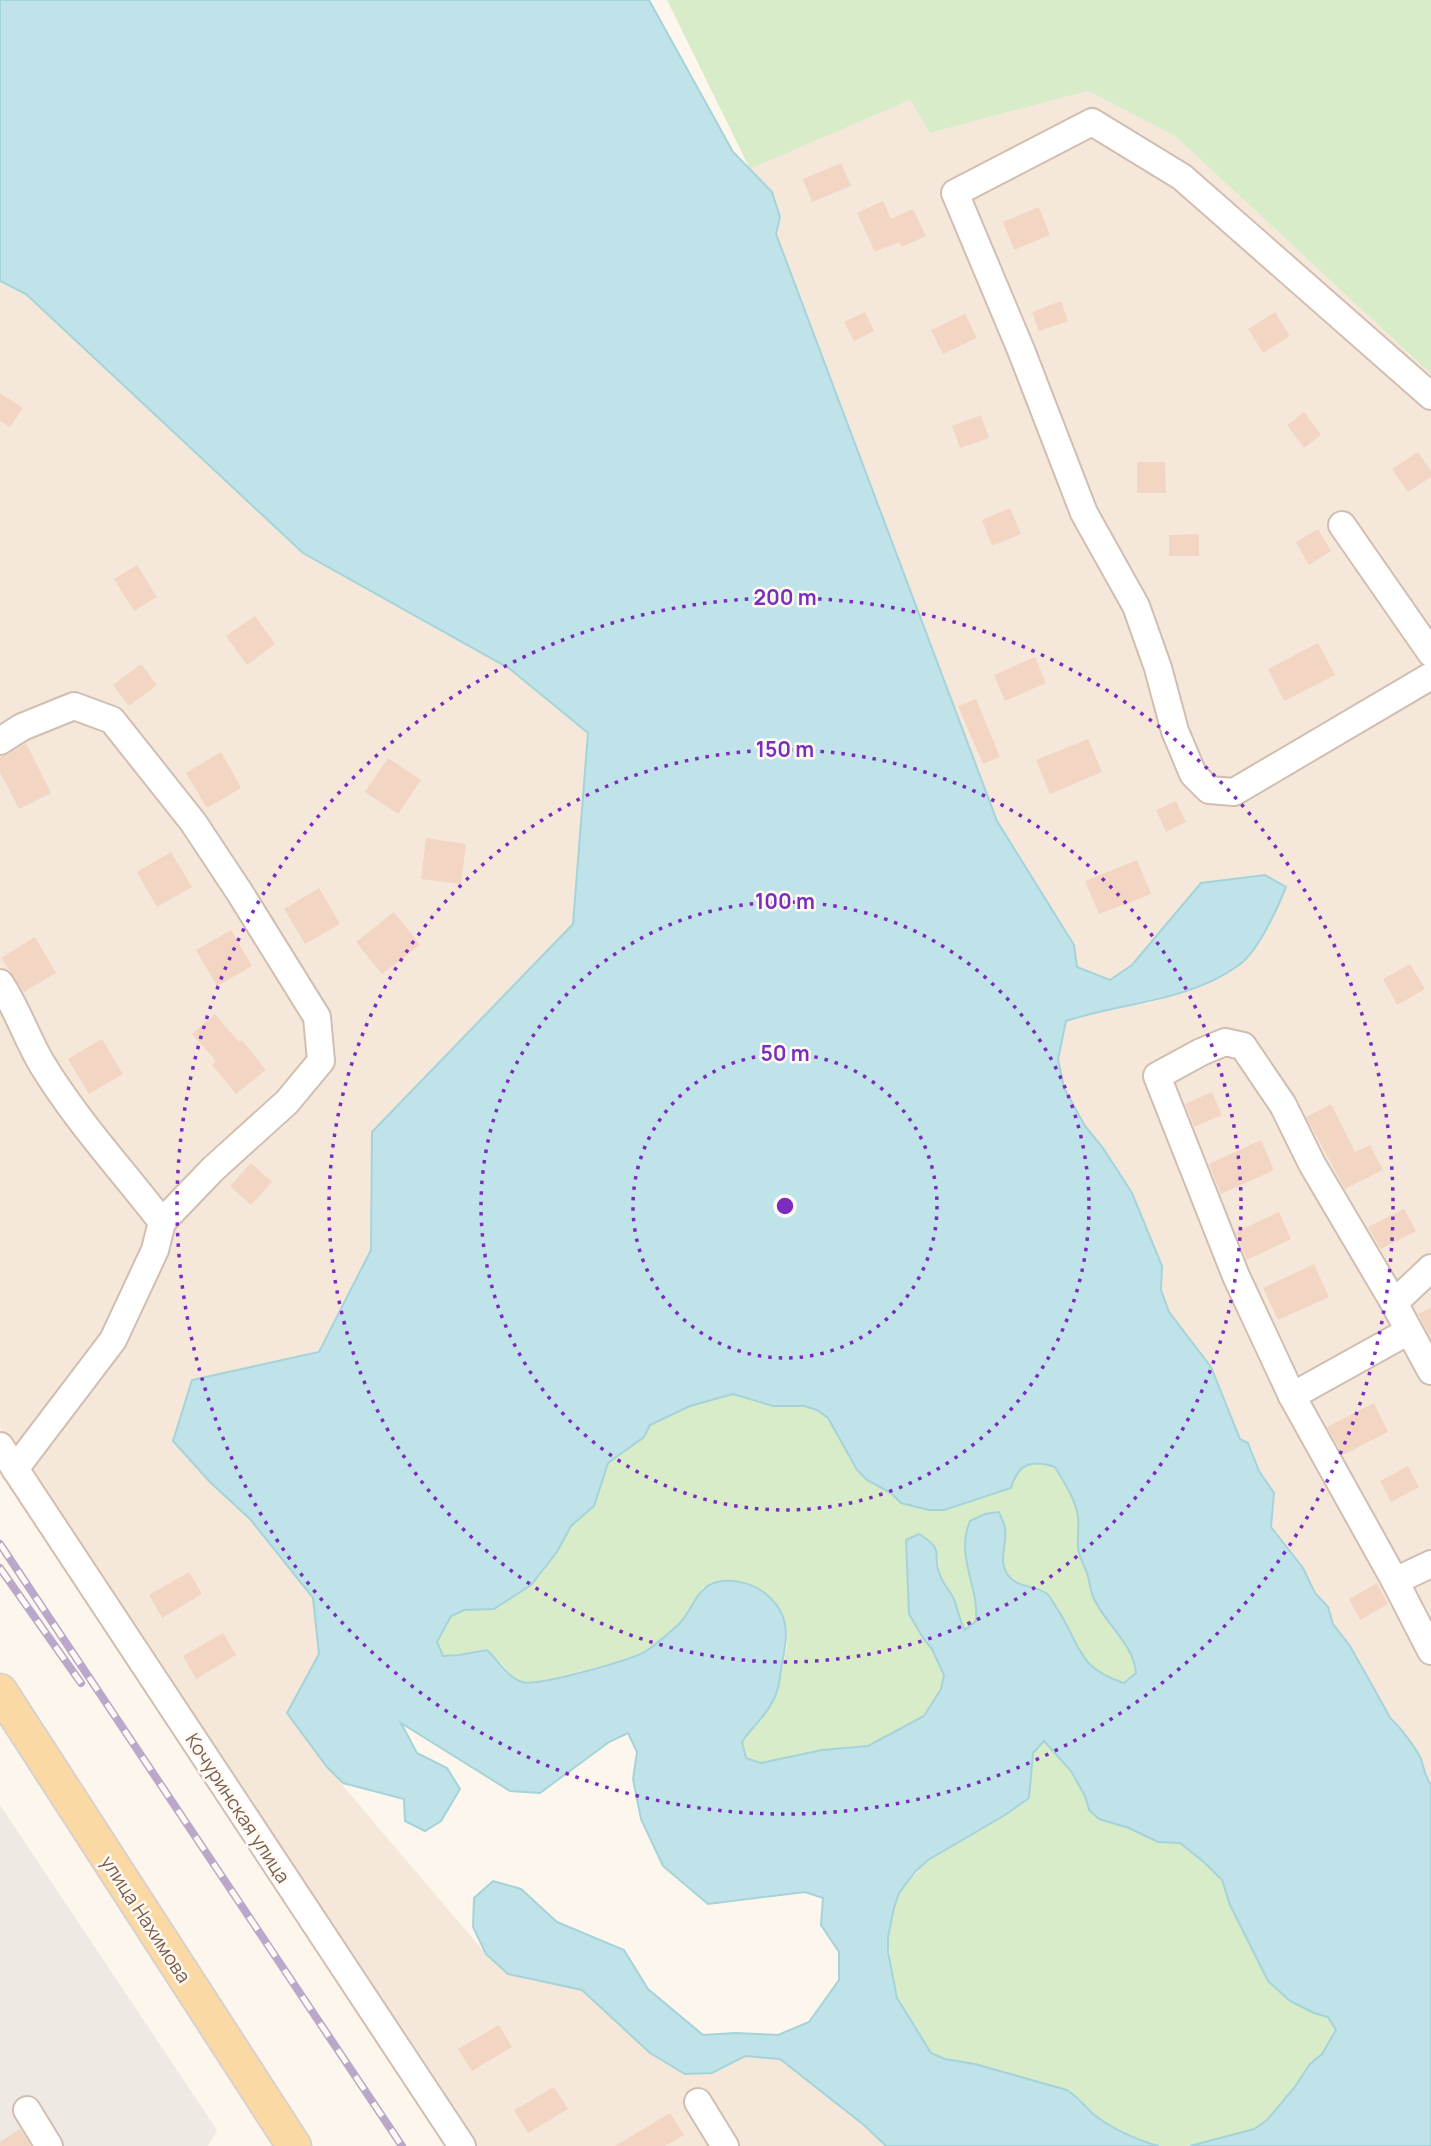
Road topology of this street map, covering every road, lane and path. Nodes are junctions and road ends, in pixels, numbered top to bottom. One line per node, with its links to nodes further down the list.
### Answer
1 (1431, 397): 4 (street)
2 (1342, 524): 3 (street)
3 (1431, 653)
4 (1431, 677)
5 (0, 741): 7 (street)
6 (0, 983): 7 (street)
7 (162, 1222): 14 (street)
8 (1431, 1268): 9 (street)
9 (1394, 1303): 10 (street); 12 (street)
10 (1409, 1332): 11 (street); 12 (street)
11 (1431, 1371)
12 (1292, 1396): 16 (street)
13 (0, 1446): 14 (street, Кочуринская улица)
14 (15, 1469): 23 (street, Кочуринская улица)
15 (1431, 1564): 16 (street)
16 (1395, 1581): 17 (street)
17 (1431, 1651)
18 (0, 1691): 22 (main road, улица Нахимова)
19 (698, 2102): 24 (street)
20 (27, 2110): 21 (street)
21 (50, 2146)
22 (294, 2146)
23 (462, 2146)
24 (725, 2146)

